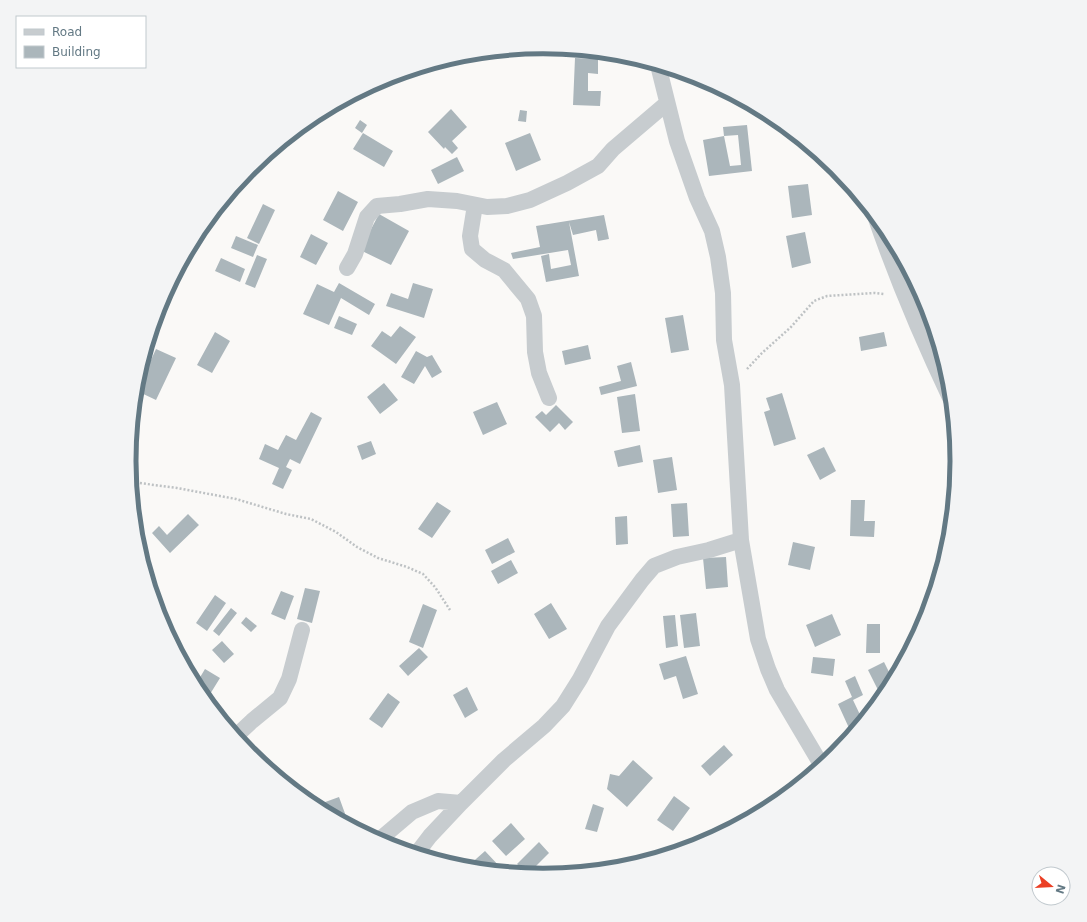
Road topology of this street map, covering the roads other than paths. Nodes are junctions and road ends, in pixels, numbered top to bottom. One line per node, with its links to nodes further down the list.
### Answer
1 (660, 71): 2 (street)
2 (667, 102): 3 (street); 8 (street)
3 (475, 205): 5 (street); 7 (street)
4 (881, 234): 6 (street)
5 (347, 268)
6 (943, 384)
7 (550, 398)
8 (741, 540): 11 (street); 12 (street)
9 (302, 630): 10 (street)
10 (241, 732)
11 (819, 761)
12 (460, 803): 13 (street); 14 (street)
13 (384, 835)
14 (421, 848)

